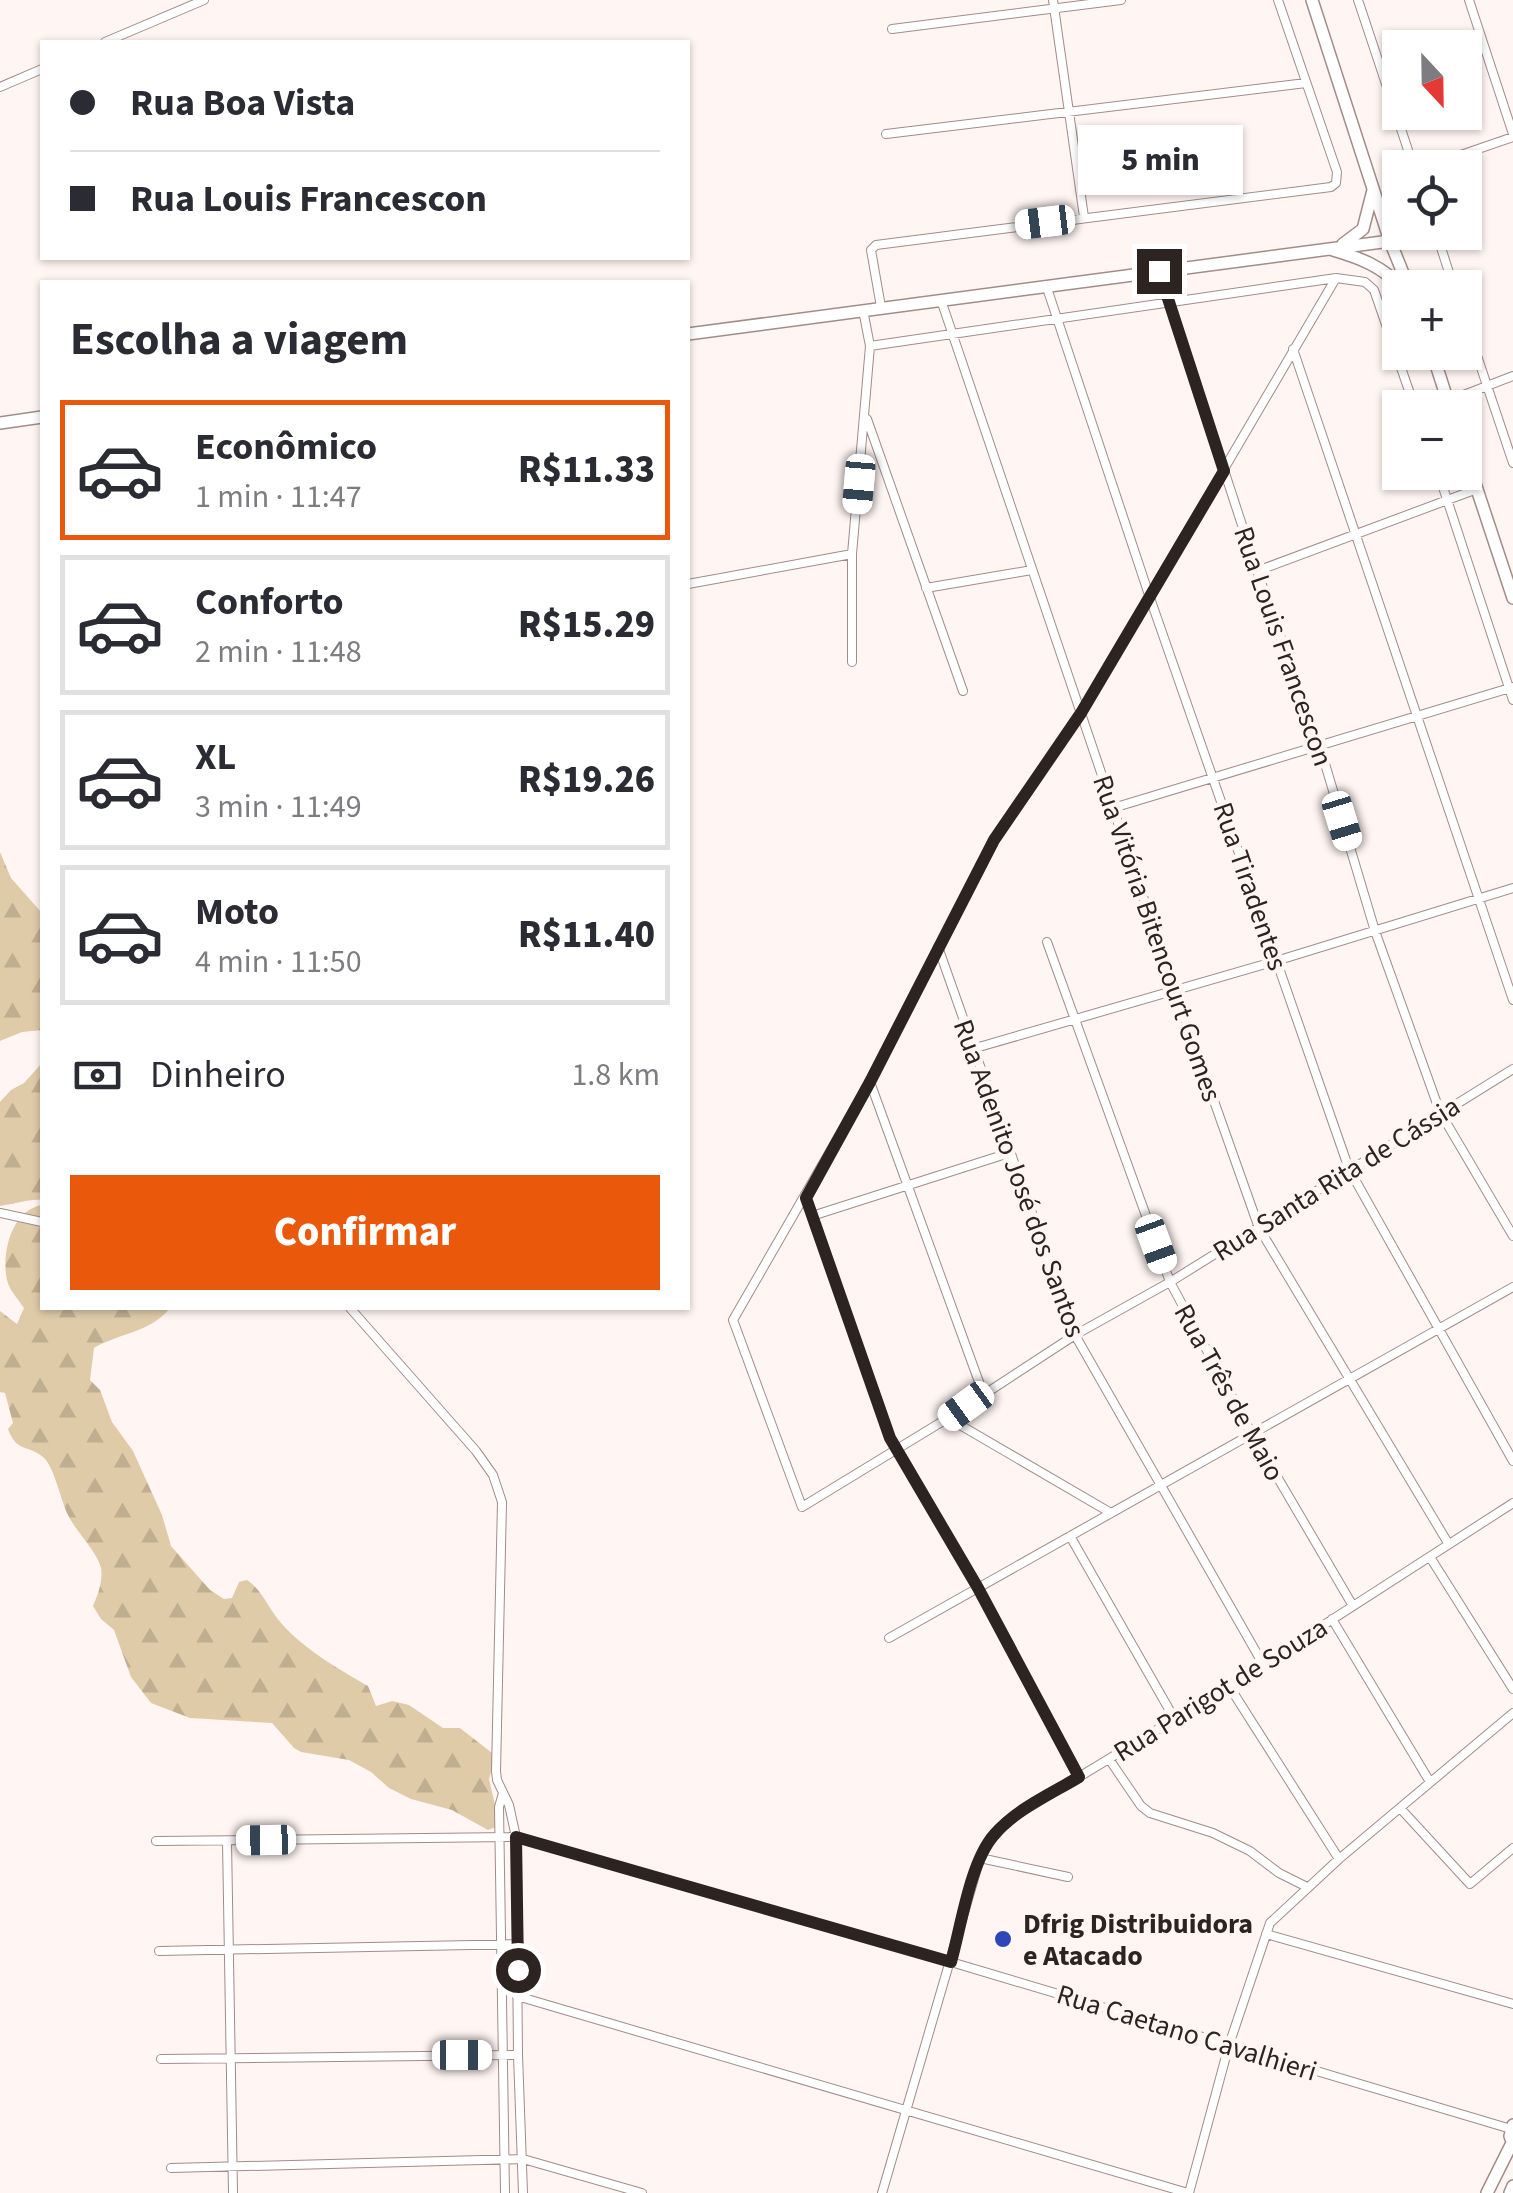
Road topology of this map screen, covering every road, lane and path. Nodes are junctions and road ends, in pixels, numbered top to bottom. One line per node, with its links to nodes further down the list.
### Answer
1 (204, 0): 9 (street)
2 (1121, 0): 7 (street)
3 (1278, 0): 11 (street)
4 (1312, 0): 18 (main road)
5 (1358, 0): 16 (street)
6 (1468, 0): 15 (street)
7 (1054, 5): 8 (street); 13 (street)
8 (892, 29)
9 (110, 40)
10 (40, 70): 12 (street)
11 (1306, 84): 13 (street); 20 (street)
12 (0, 87)
13 (1069, 112): 14 (street); 20 (street)
14 (886, 134)
15 (1513, 136): 17 (street)
16 (1408, 150)
17 (1474, 150)
18 (1374, 186): 19 (main road); 22 (main road)
19 (1382, 213)
20 (1084, 217): 29 (street)
21 (1382, 241): 22 (main road)
22 (1329, 249): 23 (main road); 24 (main road)
23 (1159, 271): 26 (main road); 28 (street, Rua Louis Francescon)
24 (1382, 271)
25 (1336, 278): 28 (street); 35 (street); 39 (street)
26 (1046, 285): 27 (main road); 31 (street, Rua Tiradentes)
27 (940, 300): 29 (main road); 33 (street, Rua Vitória Bitencourt Gomes)
28 (1169, 304): 31 (street); 45 (street, Rua Louis Francescon)
29 (881, 308): 30 (main road)
30 (863, 310): 32 (main road); 34 (street)
31 (1057, 320): 33 (street); 56 (street, Rua Tiradentes)
32 (690, 334)
33 (954, 335): 34 (street); 52 (street, Rua Vitória Bitencourt Gomes)
34 (870, 346): 41 (street)
35 (1293, 349): 45 (street); 50 (street)
36 (1482, 370): 38 (street)
37 (1513, 376): 38 (street)
38 (1487, 386): 40 (street); 44 (street)
39 (1409, 390)
40 (1479, 390)
41 (865, 415): 51 (street); 55 (street)
42 (40, 417): 43 (main road)
43 (0, 422)
44 (1513, 463)
45 (1224, 471): 53 (street, Rua Louis Francescon); 56 (street)
46 (1444, 490): 49 (street)
47 (1474, 490): 49 (street)
48 (1477, 490): 57 (main road)
49 (1448, 500): 50 (street); 59 (street)
50 (1356, 534): 53 (street); 63 (street)
51 (852, 554): 54 (street); 58 (street)
52 (1032, 570): 55 (street); 62 (street, Rua Vitória Bitencourt Gomes)
53 (1257, 571): 64 (street, Rua Louis Francescon)
54 (690, 584)
55 (926, 588): 60 (street)
56 (1149, 596): 62 (street); 65 (street, Rua Tiradentes)
57 (1513, 598)
58 (852, 662)
59 (1511, 688): 61 (street); 63 (street)
60 (962, 691)
61 (1513, 700)
62 (1081, 713): 66 (street, Rua Vitória Bitencourt Gomes); 71 (street)
63 (1419, 717): 64 (street); 68 (street)
64 (1320, 747): 65 (street); 69 (street, Rua Louis Francescon)
65 (1214, 780): 66 (street); 72 (street, Rua Tiradentes)
66 (1113, 808): 73 (street, Rua Vitória Bitencourt Gomes)
67 (1513, 888): 68 (street)
68 (1477, 900): 69 (street); 74 (street)
69 (1375, 931): 72 (street); 79 (street, Rua Louis Francescon)
70 (1047, 942): 75 (street, Rua Três de Maio)
71 (938, 947): 76 (street, Rua Adenito José dos Santos); 78 (street)
72 (1276, 962): 73 (street); 81 (street, Rua Tiradentes)
73 (1175, 991): 75 (street); 87 (street, Rua Vitória Bitencourt Gomes)
74 (1513, 1000)
75 (1073, 1020): 76 (street); 89 (street, Rua Três de Maio)
76 (972, 1049): 80 (street, Rua Adenito José dos Santos)
77 (1513, 1069): 79 (street, Rua Santa Rita de Cássia)
78 (870, 1082): 82 (street); 83 (street)
79 (1440, 1112): 81 (street, Rua Santa Rita de Cássia); 88 (street, Rua Louis Francescon)
80 (1009, 1153): 82 (street); 93 (street, Rua Adenito José dos Santos)
81 (1349, 1169): 87 (street, Rua Santa Rita de Cássia); 92 (street, Rua Tiradentes)
82 (907, 1186): 85 (street); 95 (street)
83 (806, 1198): 85 (street); 98 (street, Rua Santa Rita de Cássia)
84 (0, 1213): 86 (street)
85 (812, 1216): 98 (street)
86 (40, 1222)
87 (1259, 1228): 89 (street, Rua Santa Rita de Cássia); 94 (street, Rua Vitória Bitencourt Gomes)
88 (1513, 1236)
89 (1170, 1282): 93 (street, Rua Santa Rita de Cássia); 97 (street, Rua Três de Maio)
90 (1513, 1287): 92 (street)
91 (352, 1310): 118 (street)
92 (1439, 1328): 94 (street); 99 (street, Rua Tiradentes)
93 (1075, 1335): 95 (street, Rua Santa Rita de Cássia); 100 (street, Rua Adenito José dos Santos)
94 (1348, 1381): 97 (street); 104 (street, Rua Vitória Bitencourt Gomes)
95 (983, 1393): 96 (street, Rua Santa Rita de Cássia)
96 (948, 1418): 98 (street, Rua Santa Rita de Cássia); 102 (street)
97 (1252, 1434): 100 (street); 107 (street, Rua Três de Maio)
98 (898, 1448): 106 (street)
99 (1513, 1461)
100 (1161, 1484): 102 (street); 110 (street, Rua Adenito José dos Santos)
101 (1513, 1503): 104 (street, Rua Parigot de Souza)
102 (1111, 1513): 103 (street)
103 (1070, 1536): 106 (street); 114 (street)
104 (1448, 1543): 105 (street, Rua Parigot de Souza)
105 (1430, 1556): 107 (street, Rua Parigot de Souza); 112 (street)
106 (978, 1588): 109 (street); 116 (street)
107 (1353, 1606): 108 (street, Rua Parigot de Souza)
108 (1332, 1619): 110 (street, Rua Parigot de Souza); 117 (street)
109 (888, 1638)
110 (1264, 1664): 111 (street, Rua Parigot de Souza)
111 (1230, 1686): 114 (street, Rua Parigot de Souza); 126 (street)
112 (1513, 1689)
113 (1513, 1713): 117 (street)
114 (1174, 1718): 115 (street, Rua Parigot de Souza)
115 (1109, 1759): 116 (street, Rua Parigot de Souza); 128 (street)
116 (1079, 1777): 125 (street, Rua Parigot de Souza)
117 (1430, 1782): 119 (street)
118 (503, 1794): 120 (street); 121 (street)
119 (1400, 1808): 124 (street); 126 (street)
120 (499, 1836): 121 (street, Rua Caetano Cavalhieri); 123 (street, Rua Caetano Cavalhieri); 130 (street)
121 (516, 1837): 131 (street); 134 (street, Rua Caetano Cavalhieri)
122 (156, 1840): 123 (street, Rua Caetano Cavalhieri)
123 (228, 1841): 132 (street)
124 (1513, 1848)
125 (980, 1858): 127 (street); 134 (street, Rua Parigot de Souza)
126 (1339, 1859): 128 (street)
127 (1068, 1877)
128 (1307, 1888): 129 (street)
129 (1266, 1934): 136 (street); 137 (street)
130 (502, 1944): 131 (street); 132 (street); 139 (street)
131 (519, 1944): 135 (street)
132 (230, 1950): 133 (street); 140 (street)
133 (160, 1951)
134 (951, 1962): 137 (street, Rua Caetano Cavalhieri); 142 (street, Rua Parigot de Souza)
135 (517, 1996): 138 (street); 142 (street)
136 (1513, 2004)
137 (1229, 2045): 143 (street, Rua Caetano Cavalhieri); 154 (street)
138 (518, 2054): 139 (street); 144 (street)
139 (501, 2055): 140 (street); 145 (street)
140 (229, 2056): 141 (street); 146 (street)
141 (161, 2059)
142 (905, 2110): 153 (street, Rua Parigot de Souza); 154 (street)
143 (1512, 2135): 155 (main road)
144 (523, 2158): 145 (street); 151 (street); 152 (street)
145 (504, 2160): 146 (street); 150 (street)
146 (233, 2166): 147 (street); 149 (street)
147 (171, 2168)
148 (1513, 2186): 156 (main road)
149 (233, 2193)
150 (506, 2193)
151 (523, 2193)
152 (642, 2193)
153 (882, 2193)
154 (1188, 2193)
155 (1487, 2193)
156 (1510, 2193)

